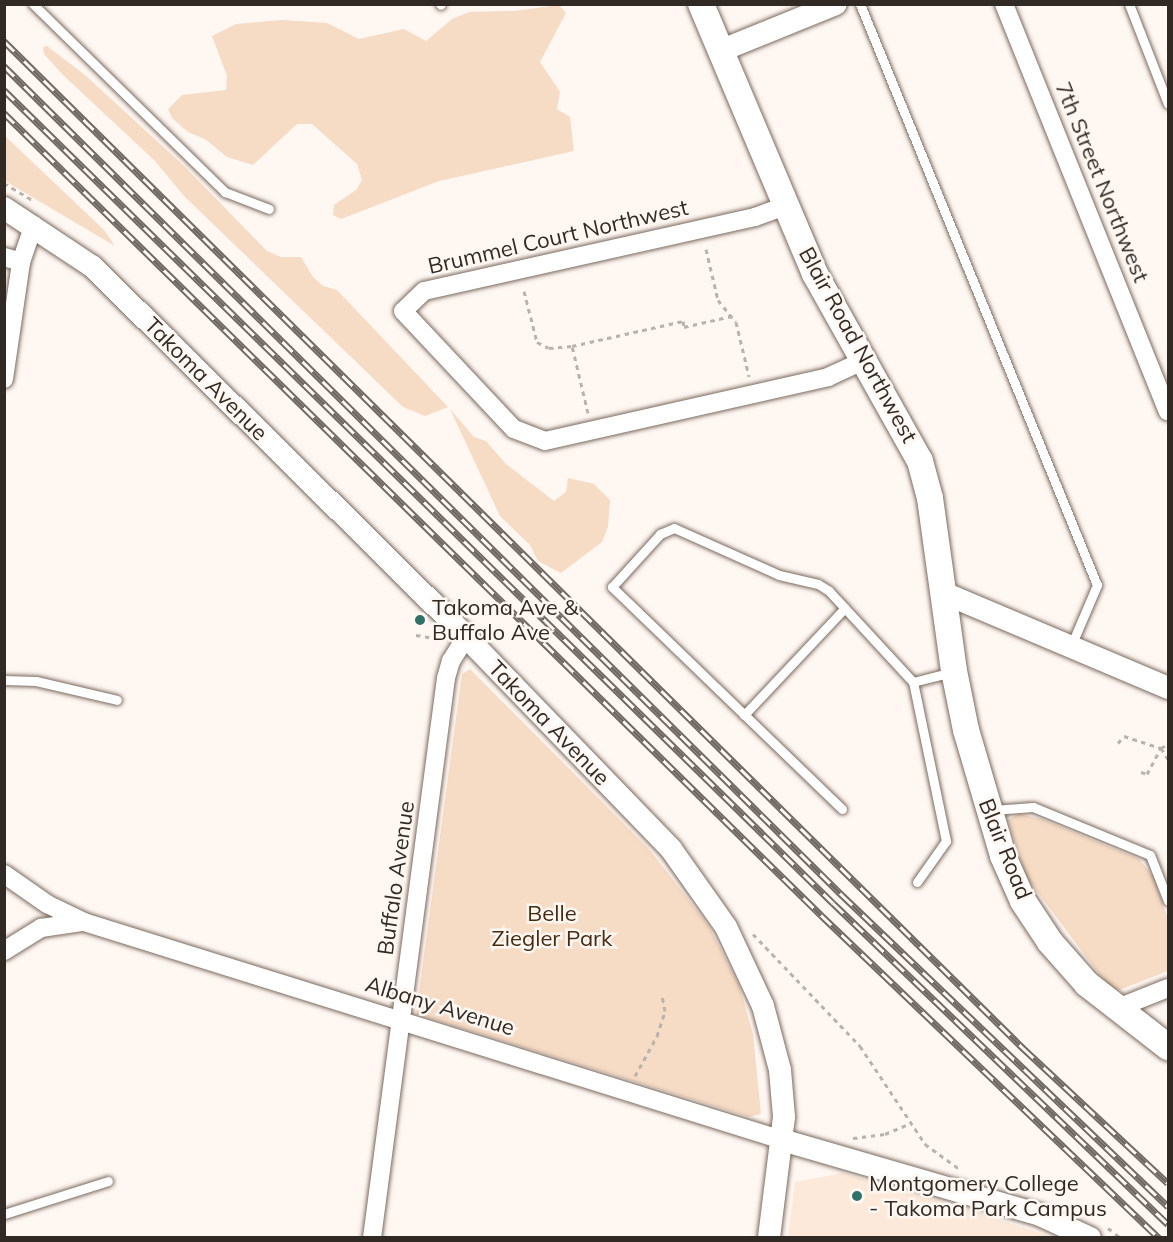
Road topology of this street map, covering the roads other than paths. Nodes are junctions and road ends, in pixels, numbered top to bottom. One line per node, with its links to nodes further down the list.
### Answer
1 (33, 4): 11 (lane)
2 (701, 4): 7 (main road, Blair Road Northwest)
3 (836, 4): 7 (street)
4 (860, 4): 20 (lane)
5 (1004, 4): 16 (street, 7th Street Northwest)
6 (1129, 4): 8 (lane)
7 (720, 51): 9 (main road, Blair Road Northwest)
8 (1168, 104)
9 (785, 206): 14 (main road, Blair Road Northwest); 14 (street, Brummel Court Northwest)
10 (4, 208): 12 (street, Takoma Avenue)
11 (269, 209)
12 (34, 225): 13 (street); 19 (street, Takoma Avenue)
13 (13, 260): 15 (street)
14 (865, 360): 17 (main road, Blair Road Northwest)
15 (4, 379)
16 (1168, 411)
17 (946, 594): 20 (street); 21 (main road, Blair Road)
18 (845, 608): 23 (lane); 26 (lane); 26 (lane)
19 (466, 637): 36 (street, Buffalo Avenue); 38 (street, Takoma Avenue)
20 (1071, 646): 24 (street)
21 (954, 671): 23 (lane); 28 (main road, Blair Road)
22 (4, 680): 25 (lane)
23 (913, 682): 30 (lane)
24 (1168, 688)
25 (117, 700)
26 (744, 715): 27 (lane)
27 (842, 809)
28 (988, 811): 31 (lane); 35 (main road, Blair Road)
29 (4, 874): 32 (street, Albany Avenue)
30 (916, 882)
31 (1168, 901)
32 (84, 922): 33 (street, Albany Avenue); 36 (street, Albany Avenue)
33 (4, 951)
34 (1168, 988): 35 (street)
35 (1115, 1009): 37 (main road, Blair Road)
36 (402, 1018): 38 (street, Albany Avenue); 41 (street, Buffalo Avenue)
37 (1168, 1047)
38 (782, 1140): 42 (street, Takoma Avenue); 43 (street)
39 (108, 1181): 40 (lane)
40 (4, 1214)
41 (372, 1238)
42 (769, 1238)
43 (1090, 1238)

